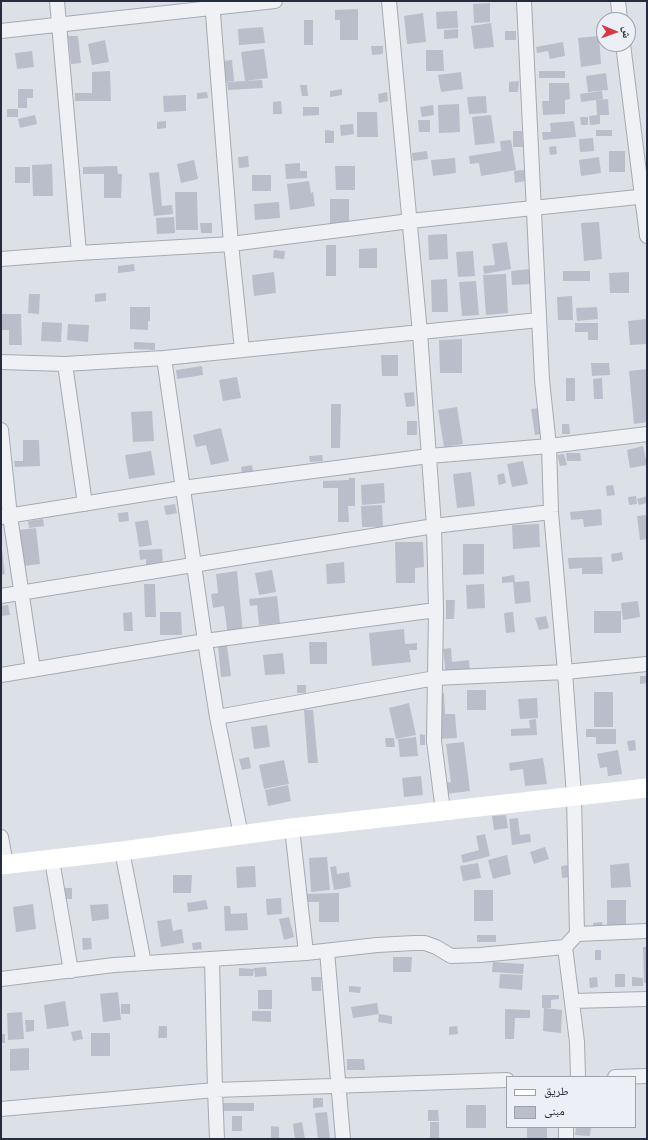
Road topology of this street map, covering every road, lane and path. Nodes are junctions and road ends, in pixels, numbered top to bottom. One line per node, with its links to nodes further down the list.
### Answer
1 (57, 1): 8 (street)
2 (275, 1): 6 (street)
3 (389, 1): 13 (street)
4 (524, 1): 12 (street)
5 (618, 1): 7 (street)
6 (213, 4): 8 (street); 15 (street)
7 (619, 12)
8 (60, 24): 9 (street); 16 (street)
9 (1, 31)
10 (624, 52): 11 (street)
11 (644, 196): 12 (street); 14 (street)
12 (533, 208): 13 (street); 18 (street)
13 (410, 221): 15 (street); 19 (street)
14 (647, 236)
15 (231, 244): 16 (street); 20 (street)
16 (79, 253): 17 (street)
17 (1, 259)
18 (539, 320): 19 (street); 26 (street)
19 (420, 333): 20 (street); 27 (street)
20 (242, 350): 21 (street)
21 (164, 358): 23 (street); 28 (street)
22 (1, 362): 23 (street)
23 (65, 364): 29 (street)
24 (647, 434): 26 (street)
25 (1, 436): 31 (street)
26 (549, 446): 27 (street); 30 (street)
27 (429, 456): 28 (street); 32 (street)
28 (182, 488): 29 (street); 33 (street)
29 (85, 504): 31 (street)
30 (551, 512): 32 (street); 40 (street)
31 (6, 517): 34 (street)
32 (434, 526): 33 (street); 36 (street)
33 (194, 565): 34 (street); 37 (street)
34 (21, 592): 35 (street); 39 (street)
35 (1, 596)
36 (436, 610): 37 (street); 42 (street)
37 (205, 641): 39 (street); 43 (street)
38 (647, 664): 40 (street)
39 (33, 670): 41 (street)
40 (565, 672): 42 (street); 45 (street)
41 (1, 675)
42 (435, 678): 43 (street); 46 (street)
43 (217, 717): 48 (street)
44 (647, 788): 45 (main road)
45 (574, 796): 46 (main road); 54 (street)
46 (443, 811): 47 (main road)
47 (292, 828): 48 (main road); 57 (street)
48 (241, 835): 50 (main road)
49 (1, 837): 52 (street)
50 (122, 851): 51 (main road); 59 (street)
51 (52, 860): 52 (main road); 60 (street)
52 (3, 865)
53 (647, 931): 54 (street)
54 (577, 934): 55 (street)
55 (564, 947): 56 (street); 63 (street)
56 (327, 951): 57 (street); 68 (street)
57 (306, 953): 58 (street)
58 (212, 959): 59 (street); 69 (street)
59 (144, 963): 60 (street)
60 (71, 970): 61 (street)
61 (1, 979)
62 (647, 999): 63 (street)
63 (573, 1001): 64 (street)
64 (578, 1076)
65 (636, 1076): 66 (street)
66 (647, 1076)
67 (506, 1080): 68 (street)
68 (339, 1086): 69 (street); 73 (street)
69 (215, 1090): 70 (street); 72 (street)
70 (1, 1109)
71 (566, 1128): 74 (street)
72 (217, 1139)
73 (343, 1139)
74 (566, 1139)

